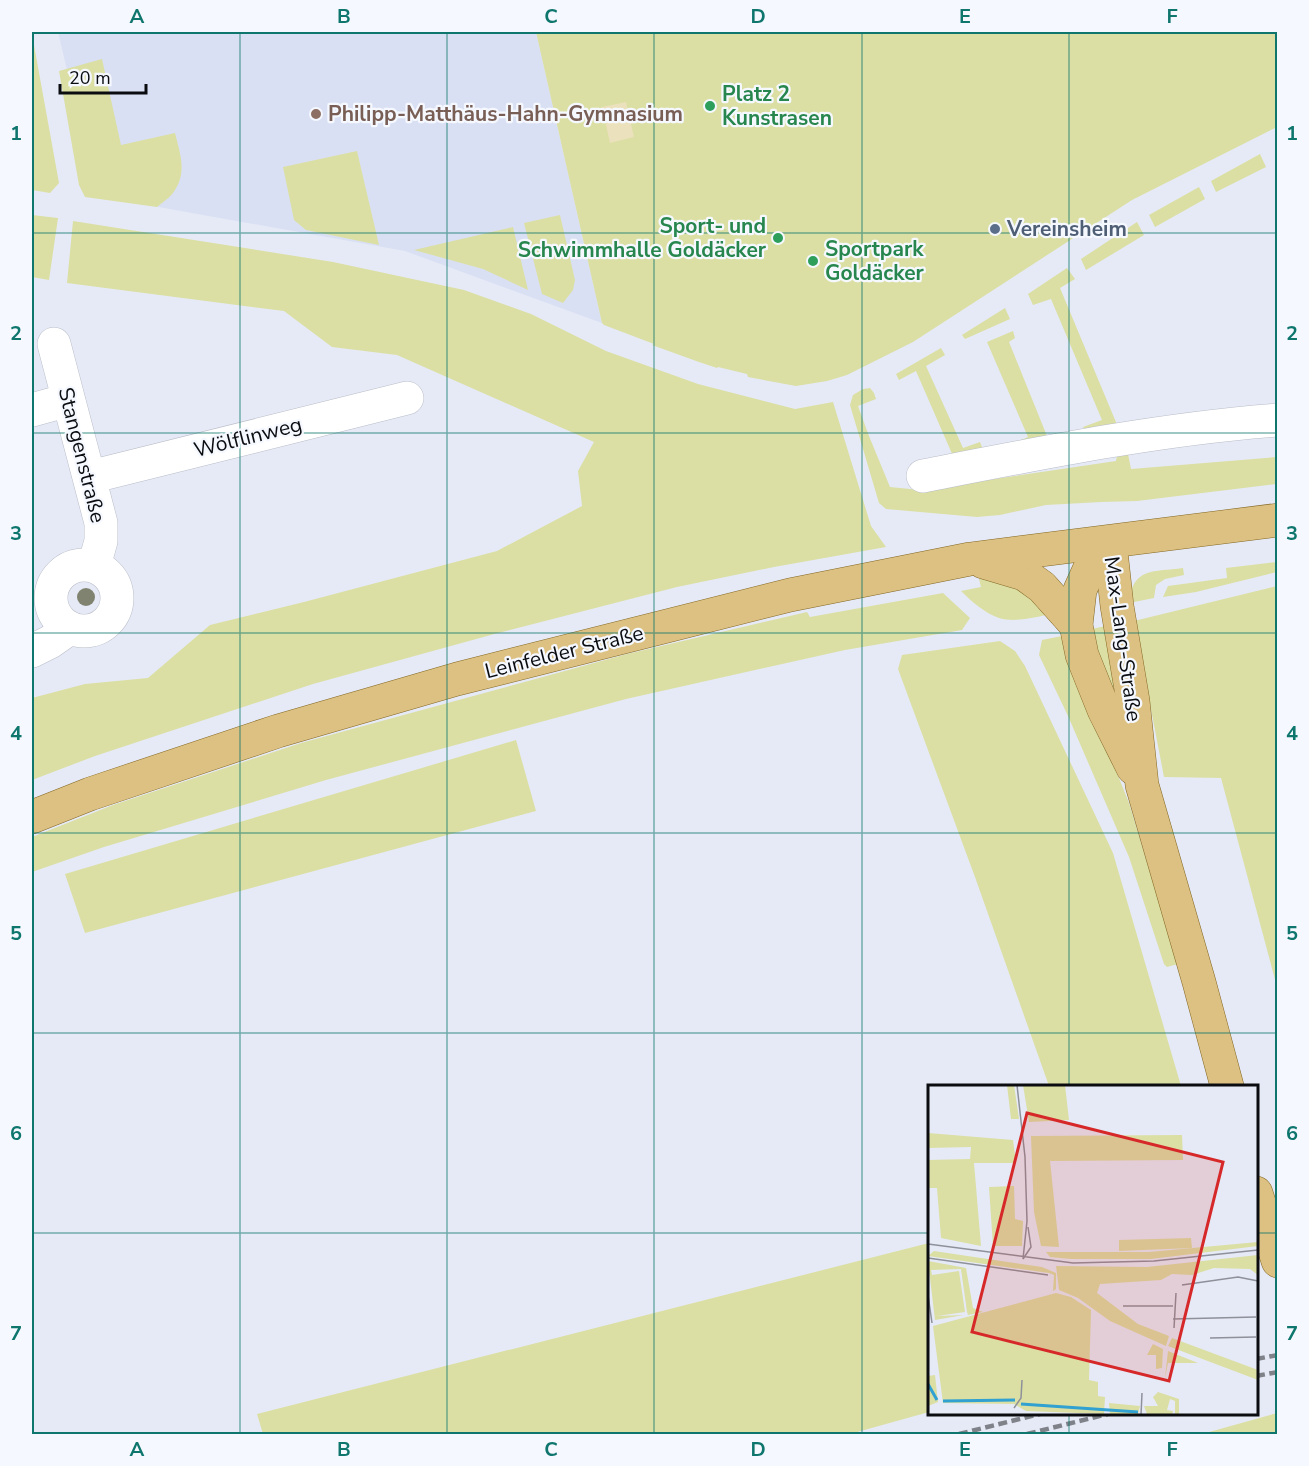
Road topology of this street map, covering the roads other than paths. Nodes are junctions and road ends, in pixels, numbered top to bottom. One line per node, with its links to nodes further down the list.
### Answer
1 (54, 345): 3 (street, Stangenstraße)
2 (407, 398): 7 (street, Wölflinweg)
3 (68, 400): 4 (street); 7 (street, Stangenstraße)
4 (32, 410)
5 (1278, 420): 6 (street)
6 (923, 476)
7 (90, 477): 11 (street, Stangenstraße)
8 (1278, 520): 9 (main road, Leinfelder Straße)
9 (1110, 542): 10 (main road, Leinfelder Straße); 12 (main road, Max-Lang-Straße); 15 (main road, Max-Lang-Straße)
10 (972, 559): 12 (main road); 16 (main road, Leinfelder Straße)
11 (94, 566): 13 (street); 13 (street)
12 (1076, 625): 15 (main road, Max-Lang-Straße)
13 (70, 628): 14 (street)
14 (32, 651)
15 (1142, 785): 17 (main road, Max-Lang-Straße)
16 (32, 817)
17 (1227, 1085)
18 (1258, 1196): 19 (main road)
19 (1278, 1261)

